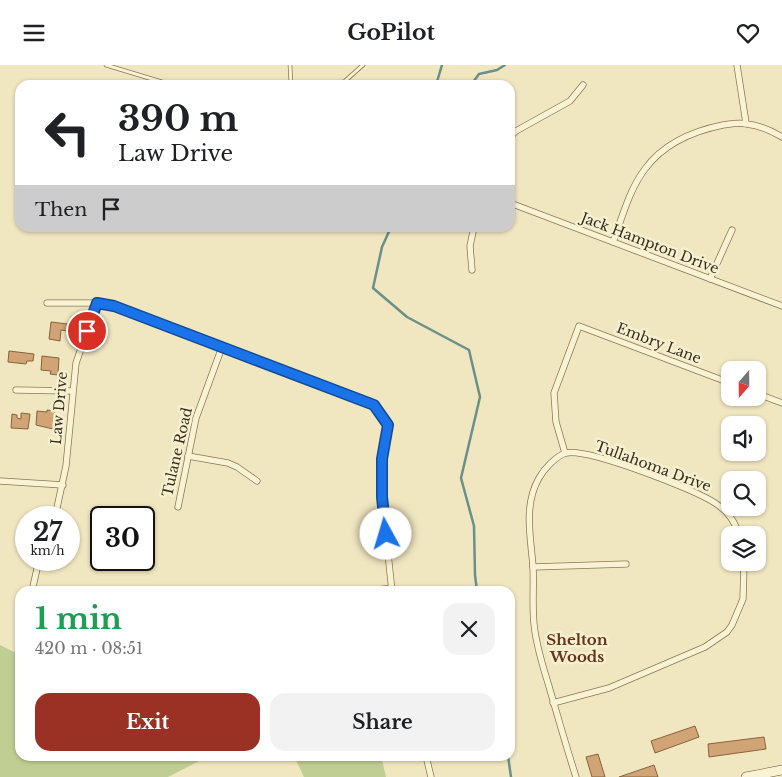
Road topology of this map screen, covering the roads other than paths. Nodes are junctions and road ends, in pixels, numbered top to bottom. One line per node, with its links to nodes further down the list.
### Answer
1 (106, 65): 5 (lane)
2 (290, 65): 6 (lane)
3 (363, 65): 7 (lane)
4 (737, 65): 9 (street)
5 (156, 80)
6 (291, 80)
7 (346, 80)
8 (583, 85): 10 (street)
9 (746, 123): 11 (street); 15 (street)
10 (515, 132)
11 (782, 137)
12 (515, 205): 15 (street, Jack Hampton Drive)
13 (732, 230): 17 (street)
14 (473, 232): 16 (street)
15 (612, 242): 17 (street, Jack Hampton Drive)
16 (472, 270)
17 (710, 279): 20 (street, Jack Hampton Drive)
18 (47, 303): 19 (street)
19 (97, 303): 21 (street); 24 (street, Law Drive)
20 (782, 307)
21 (222, 347): 28 (street, Tulane Road); 40 (street)
22 (721, 380): 27 (street, Embry Lane)
23 (16, 390): 24 (street)
24 (72, 391): 31 (street, Law Drive)
25 (766, 397): 26 (street)
26 (782, 403)
27 (565, 453): 34 (street, Tullahoma Drive); 36 (street)
28 (188, 456): 30 (street); 33 (street, Tulane Road)
29 (0, 481): 31 (street)
30 (257, 481)
31 (63, 485): 32 (street, Law Drive)
32 (58, 506)
33 (178, 507)
34 (736, 526)
35 (626, 564): 36 (street)
36 (533, 567): 41 (street)
37 (37, 571): 39 (street)
38 (744, 571): 41 (street)
39 (33, 586)
40 (392, 586)
41 (553, 703): 45 (street)
42 (427, 761): 44 (street)
43 (782, 770): 46 (street)
44 (431, 777)
45 (576, 777)
46 (746, 777)

